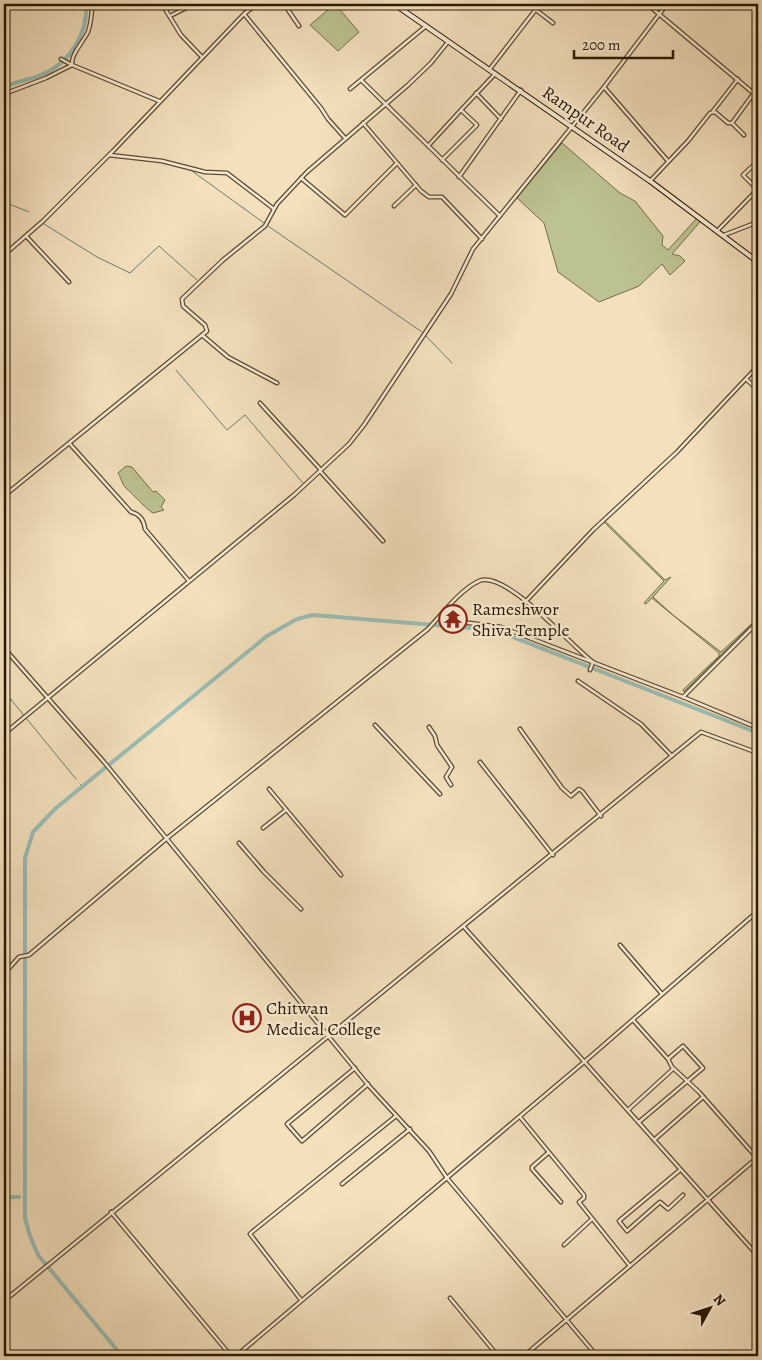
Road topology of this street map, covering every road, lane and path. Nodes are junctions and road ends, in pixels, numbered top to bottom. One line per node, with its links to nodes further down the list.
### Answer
1 (92, 4): 20 (street)
2 (162, 4): 13 (street)
3 (194, 4): 13 (street)
4 (257, 4): 11 (street)
5 (284, 4): 15 (street)
6 (394, 4): 16 (main road, Rampur Road)
7 (540, 4): 10 (street)
8 (647, 4): 12 (street)
9 (667, 4): 12 (street)
10 (536, 10): 14 (street); 21 (street)
11 (244, 14): 18 (street); 41 (street)
12 (659, 14): 23 (street); 25 (street)
13 (170, 16): 18 (street)
14 (553, 23)
15 (299, 26)
16 (426, 26): 17 (main road, Rampur Road); 24 (street)
17 (448, 42): 21 (main road, Rampur Road); 33 (street)
18 (202, 57): 32 (street)
19 (61, 59): 20 (street)
20 (72, 65): 29 (street); 32 (street)
21 (489, 70): 22 (main road, Rampur Road)
22 (495, 74): 27 (main road, Rampur Road); 30 (street)
23 (738, 79): 28 (street); 35 (street)
24 (362, 81): 26 (street); 33 (street)
25 (604, 88): 39 (street); 46 (street)
26 (350, 89)
27 (521, 90): 36 (street); 39 (main road, Rampur Road)
28 (754, 93): 31 (street); 38 (street)
29 (4, 94)
30 (476, 94): 34 (street); 36 (street)
31 (758, 97)
32 (159, 101): 43 (street)
33 (384, 105): 37 (street); 42 (street)
34 (461, 110): 42 (street); 44 (street)
35 (712, 112): 38 (street); 46 (street)
36 (501, 119): 48 (street)
37 (363, 123): 41 (street); 47 (street)
38 (732, 123): 40 (street)
39 (572, 126): 51 (main road, Rampur Road); 56 (street)
40 (744, 135)
41 (345, 138): 49 (street)
42 (428, 146): 44 (street)
43 (109, 155): 55 (street); 60 (street)
44 (442, 160): 48 (street)
45 (758, 160): 52 (street)
46 (668, 161): 51 (street)
47 (396, 164): 49 (street); 53 (street)
48 (459, 177): 56 (street)
49 (301, 178): 55 (street)
50 (758, 178): 52 (street)
51 (650, 181): 58 (main road, Rampur Road)
52 (752, 184): 58 (street)
53 (416, 185): 54 (street); 61 (street)
54 (394, 206)
55 (274, 209): 65 (street)
56 (500, 216): 61 (street)
57 (758, 222): 59 (street)
58 (718, 230): 59 (main road, Rampur Road)
59 (724, 235): 63 (main road, Rampur Road)
60 (26, 236): 62 (street); 64 (street)
61 (482, 239): 72 (street)
62 (4, 255)
63 (758, 262)
64 (69, 282)
65 (202, 335): 68 (street); 71 (street)
66 (758, 366): 67 (street)
67 (746, 378): 69 (street); 76 (street)
68 (277, 383)
69 (758, 390)
70 (260, 404): 72 (street)
71 (70, 444): 73 (street); 75 (street)
72 (320, 470): 74 (street); 75 (street)
73 (4, 496)
74 (384, 541)
75 (190, 581): 84 (street)
76 (527, 600): 77 (street); 80 (street)
77 (438, 619): 80 (street); 99 (street)
78 (758, 622): 83 (street)
79 (4, 648): 84 (street)
80 (592, 663): 81 (street); 83 (street)
81 (590, 670)
82 (578, 681): 91 (street)
83 (683, 697): 87 (street)
84 (47, 699): 89 (street); 99 (street)
85 (375, 726): 95 (street)
86 (429, 727): 93 (street)
87 (758, 728)
88 (520, 729): 97 (street)
89 (4, 734)
90 (758, 753): 91 (street)
91 (672, 756): 97 (street)
92 (480, 762): 101 (street)
93 (451, 785)
94 (269, 789): 96 (street)
95 (440, 794)
96 (286, 810): 98 (street); 102 (street)
97 (601, 816): 101 (street)
98 (263, 828)
99 (166, 839): 109 (street); 112 (street)
100 (239, 843): 103 (street)
101 (553, 855): 107 (street)
102 (340, 876)
103 (301, 908)
104 (758, 911): 105 (street)
105 (754, 914): 106 (street); 110 (street)
106 (758, 919)
107 (464, 928): 112 (street); 114 (street)
108 (620, 945): 110 (street)
109 (4, 974)
110 (662, 994): 111 (street)
111 (633, 1020): 113 (street); 114 (street)
112 (330, 1036): 115 (street); 134 (street)
113 (668, 1059): 116 (street); 117 (street)
114 (583, 1063): 120 (street); 122 (street)
115 (355, 1068): 118 (street); 118 (street)
116 (673, 1069): 117 (street); 120 (street)
117 (687, 1082): 119 (street); 123 (street)
118 (368, 1084): 121 (street)
119 (703, 1097): 125 (street); 127 (street)
120 (628, 1110): 123 (street)
121 (396, 1116): 124 (street); 141 (street)
122 (520, 1117): 126 (street); 129 (street)
123 (639, 1122): 125 (street)
124 (410, 1129): 129 (street); 130 (street)
125 (654, 1140): 128 (street)
126 (548, 1153): 133 (street); 135 (street)
127 (758, 1158): 132 (street)
128 (680, 1170): 131 (street); 132 (street)
129 (447, 1178): 141 (street); 142 (street)
130 (342, 1184)
131 (683, 1195)
132 (708, 1200): 137 (street); 138 (street)
133 (561, 1202)
134 (111, 1212): 140 (street); 143 (street)
135 (592, 1219): 136 (street); 138 (street)
136 (564, 1245)
137 (758, 1256)
138 (630, 1266): 142 (street)
139 (450, 1298): 145 (street)
140 (4, 1301)
141 (301, 1301): 144 (street)
142 (566, 1320): 146 (street); 147 (street)
143 (231, 1356)
144 (236, 1356)
145 (498, 1356)
146 (524, 1356)
147 (597, 1356)

